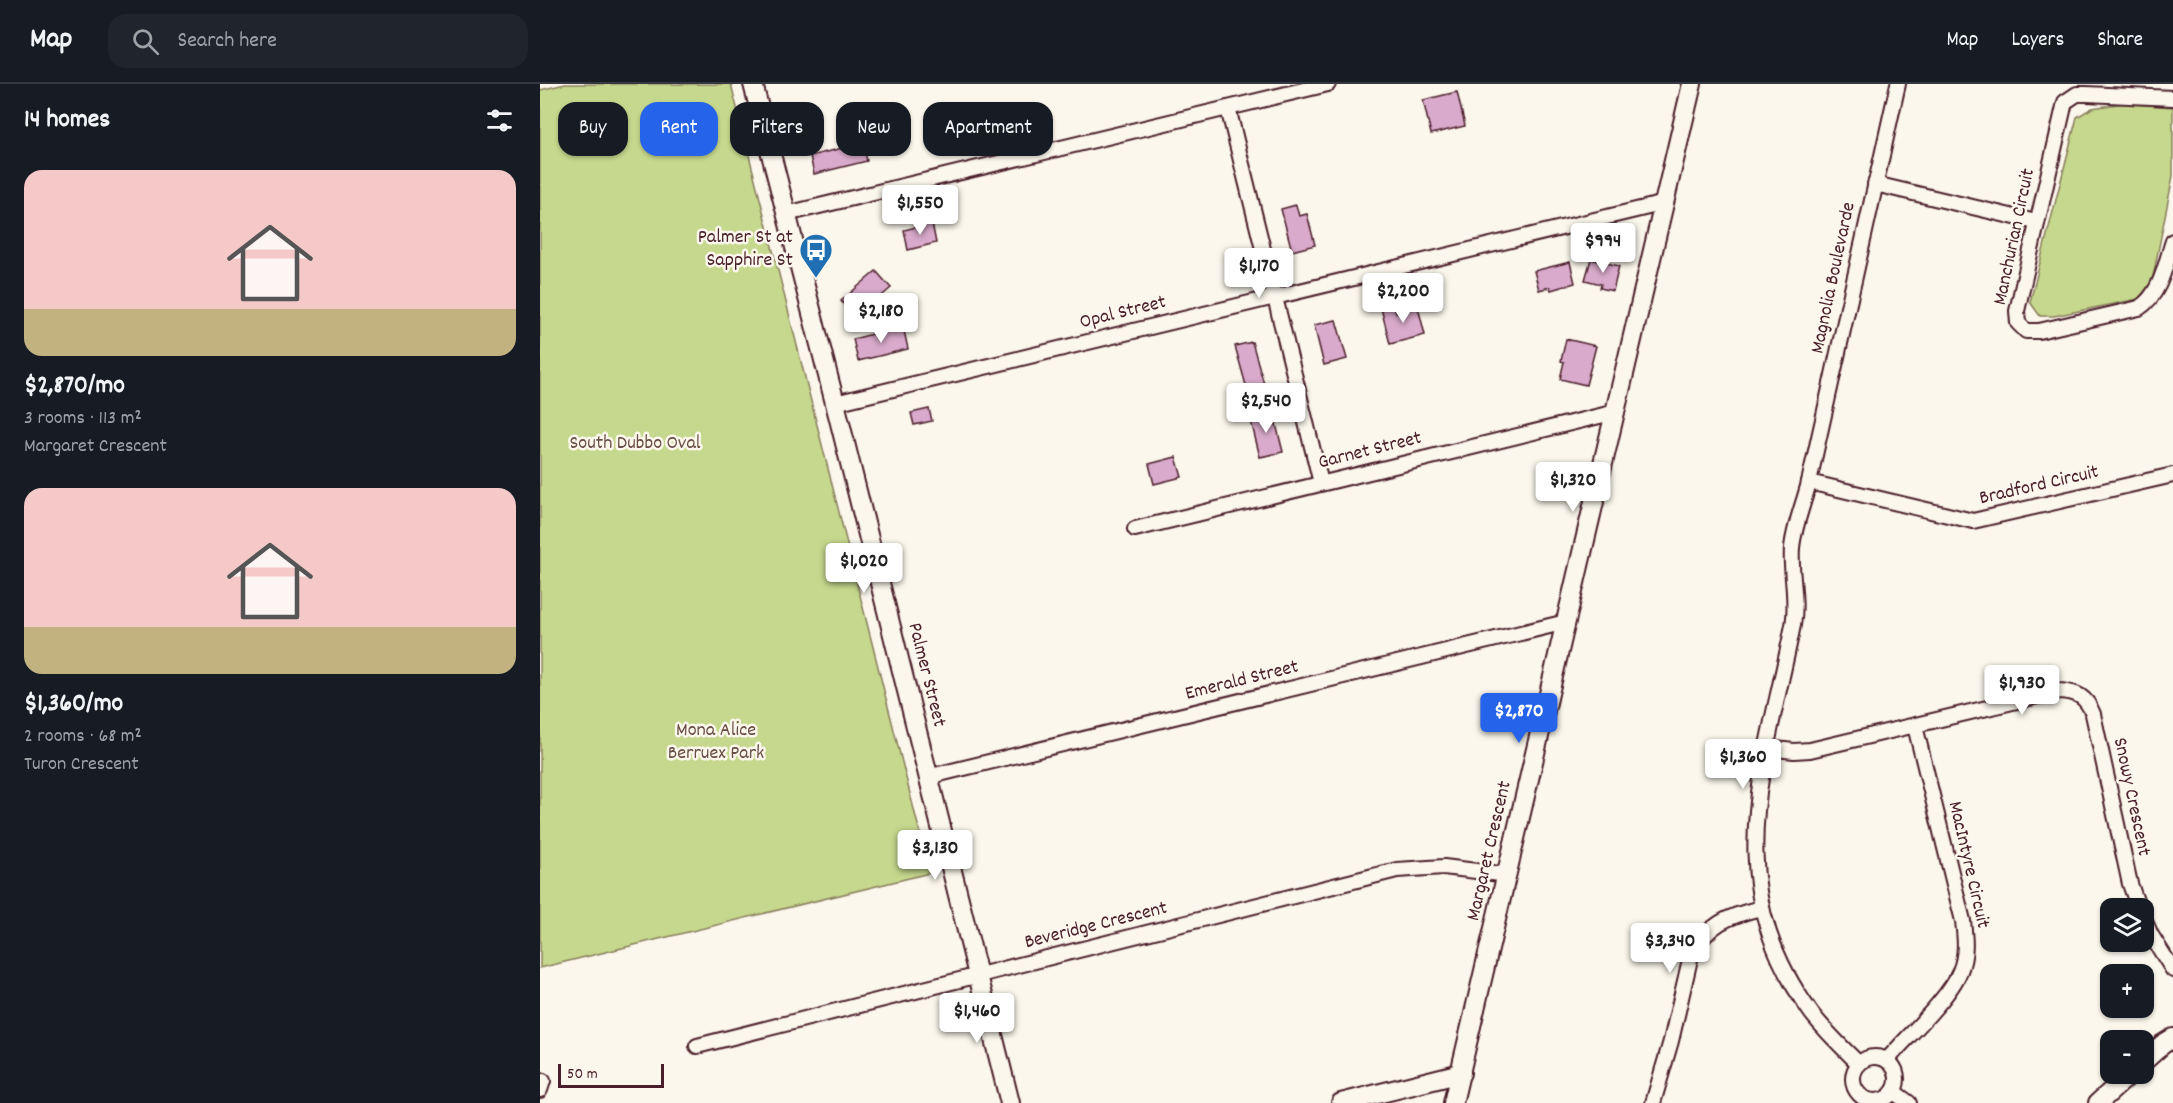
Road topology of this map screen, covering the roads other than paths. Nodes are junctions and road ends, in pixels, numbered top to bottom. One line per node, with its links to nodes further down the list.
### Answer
1 (753, 84): 9 (street, Palmer Street)
2 (1328, 84): 6 (street)
3 (1692, 84): 8 (street, Margaret Crescent)
4 (1898, 84): 7 (street, Magnolia Boulevarde)
5 (2173, 98): 10 (street, Manchurian Circuit)
6 (1227, 108): 9 (street); 12 (street)
7 (1875, 184): 10 (street); 16 (street, Magnolia Boulevarde)
8 (1665, 203): 12 (street, Opal Street); 14 (street, Margaret Crescent)
9 (786, 214): 13 (street, Palmer Street)
10 (2036, 222): 11 (street, Manchurian Circuit)
11 (2173, 241)
12 (1275, 296): 13 (street, Opal Street); 17 (street)
13 (835, 403): 22 (street, Palmer Street)
14 (1616, 412): 17 (street, Garnet Street); 19 (street, Margaret Crescent)
15 (2173, 475): 16 (street, Bradford Circuit)
16 (1809, 482): 21 (street, Magnolia Boulevarde)
17 (1321, 483): 18 (street, Garnet Street)
18 (1135, 529)
19 (1566, 622): 22 (street, Emerald Street); 23 (street, Margaret Crescent)
20 (1915, 726): 21 (street, Snowy Crescent); 24 (street, Snowy Crescent); 34 (street, MacIntyre Circuit)
21 (1766, 748): 25 (street, Magnolia Boulevarde)
22 (927, 777): 29 (street, Palmer Street)
23 (1508, 875): 29 (street, Beveridge Crescent); 36 (street, Margaret Crescent)
24 (2135, 898)
25 (1761, 908): 35 (street, Magnolia Boulevarde); 43 (street)
26 (2154, 934): 27 (street)
27 (2168, 955): 28 (street)
28 (2173, 970)
29 (978, 976): 32 (street, Beveridge Crescent); 40 (street, Palmer Street)
30 (2173, 1025): 31 (street)
31 (2168, 1041): 33 (street)
32 (697, 1046)
33 (2154, 1053)
34 (1887, 1060): 35 (street); 38 (street)
35 (1859, 1064): 39 (street)
36 (1461, 1073): 41 (street); 42 (street, Margaret Crescent)
37 (2119, 1084): 45 (street)
38 (1894, 1092): 39 (street); 44 (street)
39 (1865, 1101)
40 (1010, 1103)
41 (1341, 1103)
42 (1454, 1103)
43 (1653, 1103)
44 (1908, 1103)
45 (2098, 1103)

